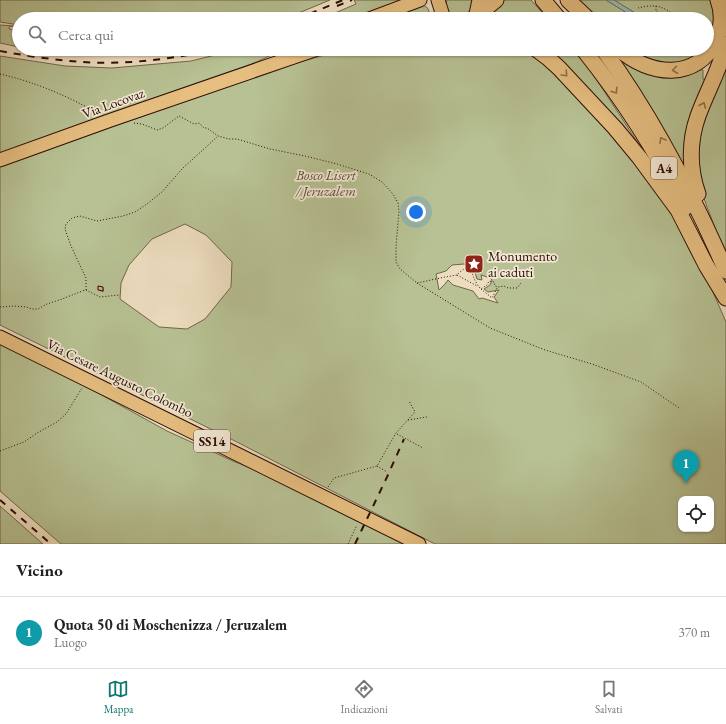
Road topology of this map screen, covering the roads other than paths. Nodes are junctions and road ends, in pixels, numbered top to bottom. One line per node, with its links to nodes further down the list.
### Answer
1 (420, 0): 9 (main road)
2 (438, 0): 10 (main road)
3 (479, 0): 11 (main road)
4 (496, 0): 12 (highway)
5 (543, 0): 13 (highway)
6 (564, 0): 14 (highway)
7 (568, 0): 15 (highway)
8 (718, 0): 16 (highway, one-way to 16)
9 (388, 12)
10 (442, 12)
11 (477, 12)
12 (482, 12)
13 (553, 12)
14 (574, 12)
15 (581, 12)
16 (714, 44)
17 (726, 44): 27 (highway, one-way to 17)
18 (280, 56): 25 (main road, Via Locovaz)
19 (297, 56): 25 (main road, Via Locovaz)
20 (545, 56): 29 (highway, one-way to 29)
21 (589, 56): 29 (highway, A4, one-way to 29)
22 (608, 56): 27 (highway, A4, one-way to 22)
23 (626, 56): 24 (highway, one-way to 23)
24 (705, 56)
25 (236, 76): 26 (main road, Via Locovaz)
26 (0, 160)
27 (717, 250): 28 (highway, A4)
28 (726, 272)
29 (726, 298)
30 (0, 337): 31 (main road, Via Cesare Augusto Colombo / SS14)
31 (419, 544)

